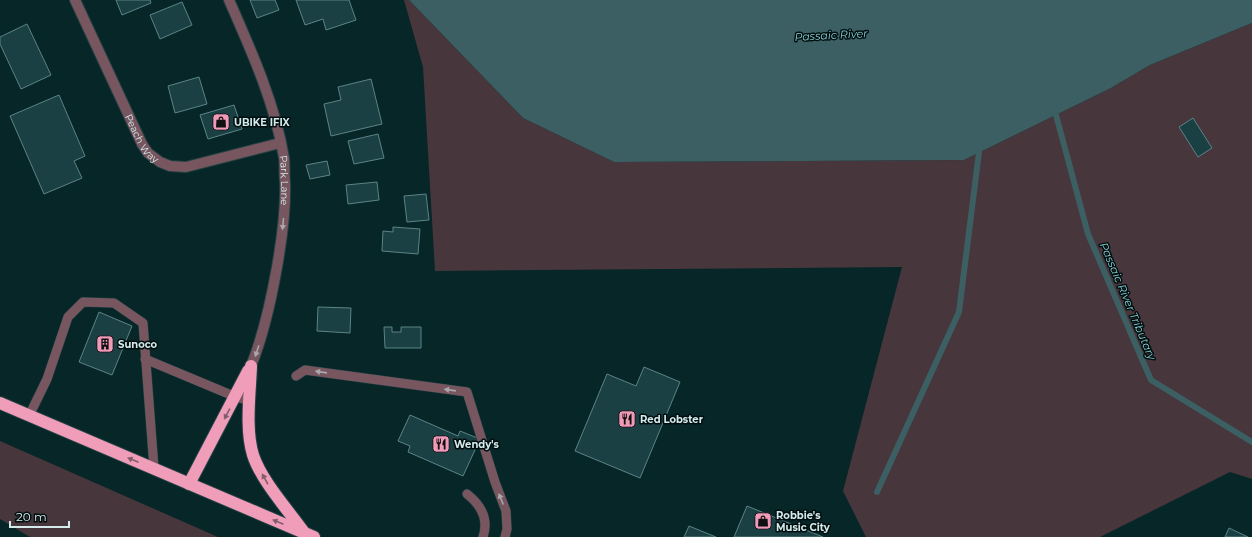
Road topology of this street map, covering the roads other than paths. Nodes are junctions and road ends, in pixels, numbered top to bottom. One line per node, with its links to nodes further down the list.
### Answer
1 (75, 0): 3 (street, Peach Way)
2 (229, 0): 3 (street, Park Lane)
3 (280, 143): 5 (street, Park Lane, one-way to 5)
4 (145, 359): 7 (lane); 10 (lane); 11 (lane)
5 (251, 366): 7 (highway); 8 (highway)
6 (296, 376): 16 (lane, one-way to 6)
7 (236, 397): 8 (lane); 12 (highway, one-way to 12)
8 (250, 401): 14 (highway, one-way to 8)
9 (0, 403): 10 (highway)
10 (29, 416): 11 (highway, one-way to 10)
11 (154, 468): 12 (highway)
12 (189, 484): 14 (highway, one-way to 12)
13 (467, 494): 15 (lane)
14 (309, 535)
15 (483, 537)
16 (505, 537)

